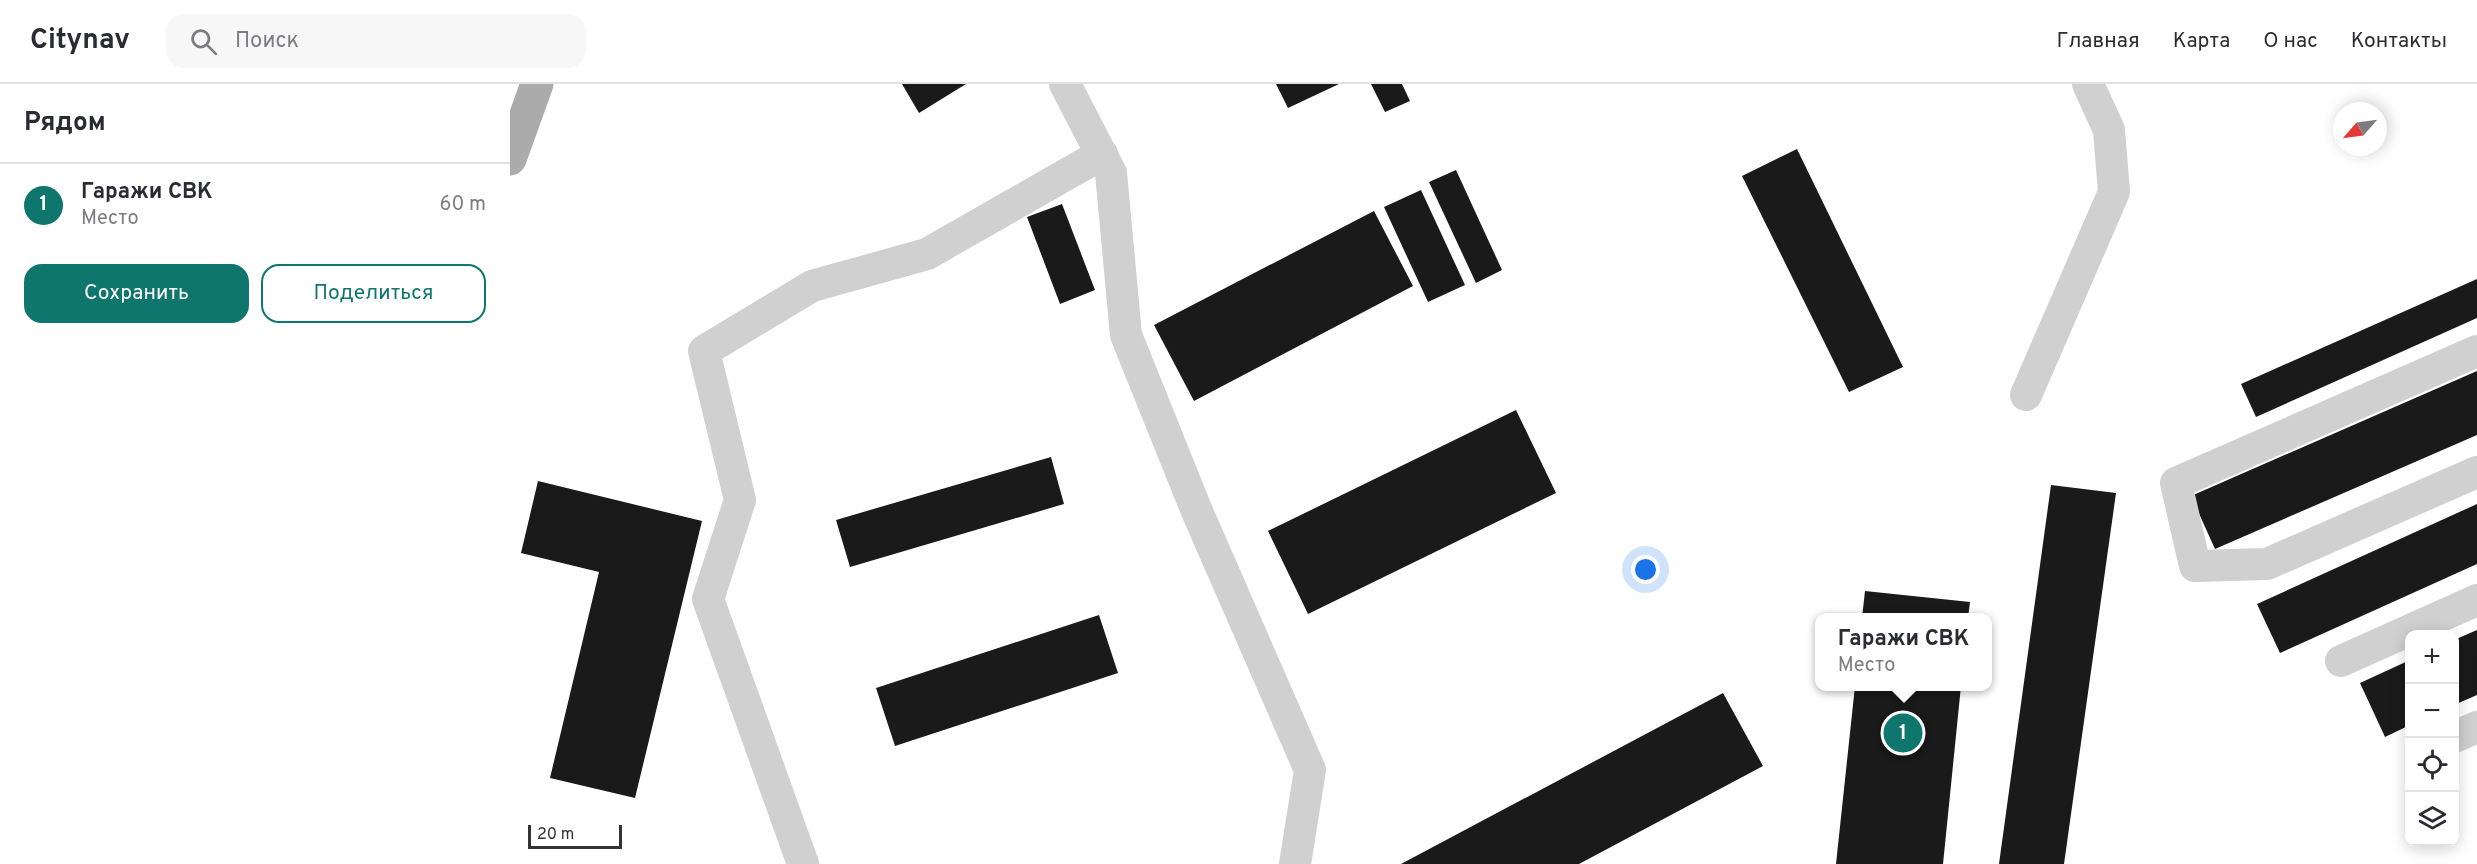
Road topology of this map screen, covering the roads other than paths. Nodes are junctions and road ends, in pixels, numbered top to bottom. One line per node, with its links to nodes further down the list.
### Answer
1 (537, 84): 5 (main road)
2 (1065, 84): 4 (lane)
3 (2088, 84): 7 (lane)
4 (1102, 154): 13 (lane); 14 (lane)
5 (510, 159)
6 (2477, 351): 8 (lane)
7 (2025, 394)
8 (2477, 472)
9 (2477, 600): 10 (lane)
10 (2341, 661)
11 (2477, 727): 12 (lane)
12 (2459, 735)
13 (803, 864)
14 (1295, 864)

